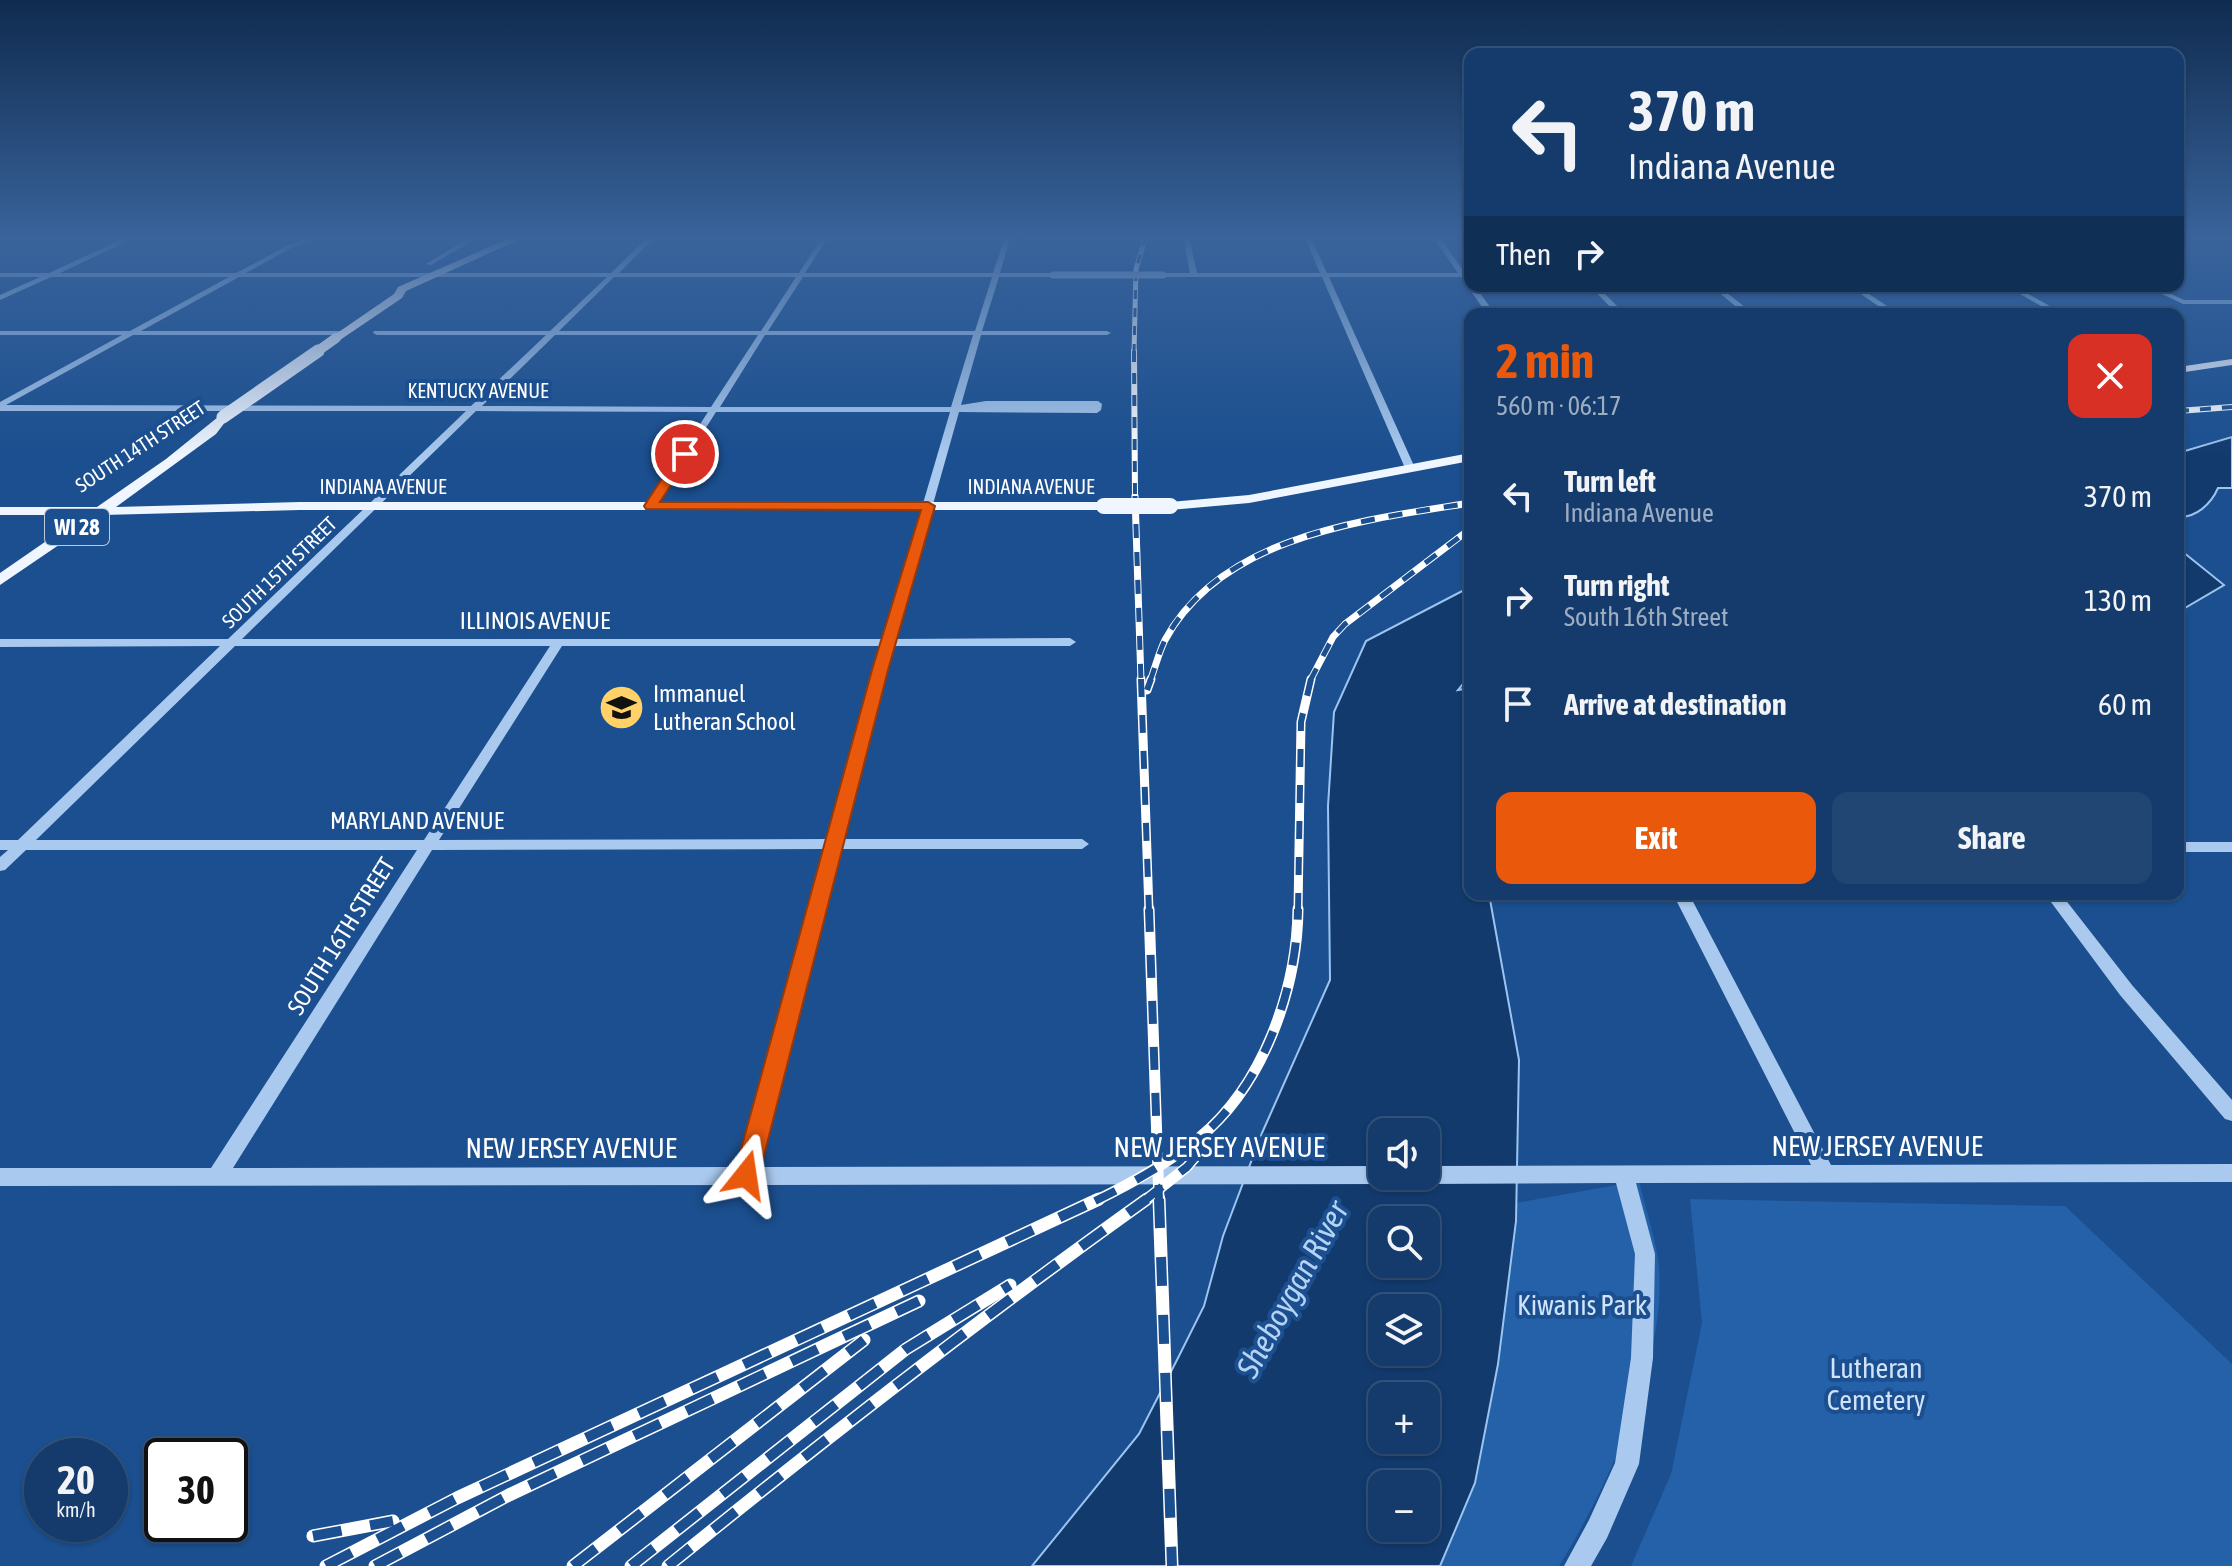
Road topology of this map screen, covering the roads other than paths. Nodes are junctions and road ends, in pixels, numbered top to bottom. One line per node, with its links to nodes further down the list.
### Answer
1 (176, 309): 8 (street)
2 (379, 309): 14 (main road, SOUTH 14TH STREET / WI 28)
3 (578, 309): 10 (street, SOUTH 15TH STREET)
4 (779, 309): 11 (street)
5 (984, 309): 12 (street)
6 (1339, 309): 23 (street)
7 (0, 333): 8 (street)
8 (132, 333): 14 (street); 17 (street)
9 (377, 333): 10 (street)
10 (553, 333): 11 (street); 18 (street, SOUTH 15TH STREET)
11 (763, 333): 12 (street); 19 (street)
12 (977, 333): 13 (street); 20 (street)
13 (1107, 333)
14 (340, 336): 21 (main road, SOUTH 14TH STREET / WI 28, bridge)
15 (2232, 362): 16 (main road)
16 (2184, 369)
17 (0, 407): 18 (street, KENTUCKY AVENUE)
18 (475, 408): 19 (street, KENTUCKY AVENUE); 30 (street, SOUTH 15TH STREET)
19 (714, 408): 20 (street, KENTUCKY AVENUE); 28 (street)
20 (955, 408): 20 (street, KENTUCKY AVENUE); 29 (street)
21 (223, 417): 24 (main road, SOUTH 14TH STREET / WI 28); 24 (main road, SOUTH 14TH STREET / WI 28)
22 (1464, 458): 23 (main road, INDIANA AVENUE)
23 (1410, 468): 29 (main road, INDIANA AVENUE, bridge)
24 (114, 494): 26 (main road, SOUTH 14TH STREET / WI 28); 27 (main road, INDIANA AVENUE)
25 (0, 501): 26 (main road, INDIANA AVENUE)
26 (94, 506): 27 (main road, INDIANA AVENUE); 32 (main road, SOUTH 14TH STREET / WI 28); 34 (main road, SOUTH 14TH STREET / WI 28)
27 (300, 506): 30 (main road, INDIANA AVENUE)
28 (651, 506): 29 (main road, INDIANA AVENUE); 30 (main road, INDIANA AVENUE)
29 (928, 506): 36 (street)
30 (373, 507): 37 (street, SOUTH 15TH STREET)
31 (0, 511): 32 (main road)
32 (74, 512): 33 (main road, SOUTH 14TH STREET / WI 28)
33 (0, 564)
34 (0, 580)
35 (559, 641): 36 (street, ILLINOIS AVENUE); 37 (street, ILLINOIS AVENUE); 41 (street, SOUTH 16TH STREET)
36 (888, 641): 38 (street, ILLINOIS AVENUE); 40 (street)
37 (232, 642): 39 (street, ILLINOIS AVENUE); 44 (street, SOUTH 15TH STREET)
38 (1070, 642)
39 (0, 643)
40 (835, 843): 41 (street, MARYLAND AVENUE); 42 (street, MARYLAND AVENUE); 53 (street)
41 (427, 844): 44 (street, MARYLAND AVENUE); 57 (street, SOUTH 16TH STREET)
42 (1082, 844)
43 (0, 845): 44 (street, MARYLAND AVENUE)
44 (22, 845): 47 (street, SOUTH 15TH STREET)
45 (2184, 847): 46 (street)
46 (2232, 847)
47 (0, 866)
48 (1684, 900): 52 (street)
49 (2058, 900): 50 (street)
50 (2232, 1113)
51 (2232, 1173): 52 (street, NEW JERSEY AVENUE)
52 (1825, 1174): 56 (street, NEW JERSEY AVENUE)
53 (746, 1175): 54 (street, NEW JERSEY AVENUE); 57 (street, NEW JERSEY AVENUE)
54 (1368, 1175)
55 (1440, 1175): 56 (street, NEW JERSEY AVENUE)
56 (1624, 1175): 59 (street)
57 (217, 1176): 58 (street, NEW JERSEY AVENUE)
58 (0, 1177)
59 (1577, 1566)

